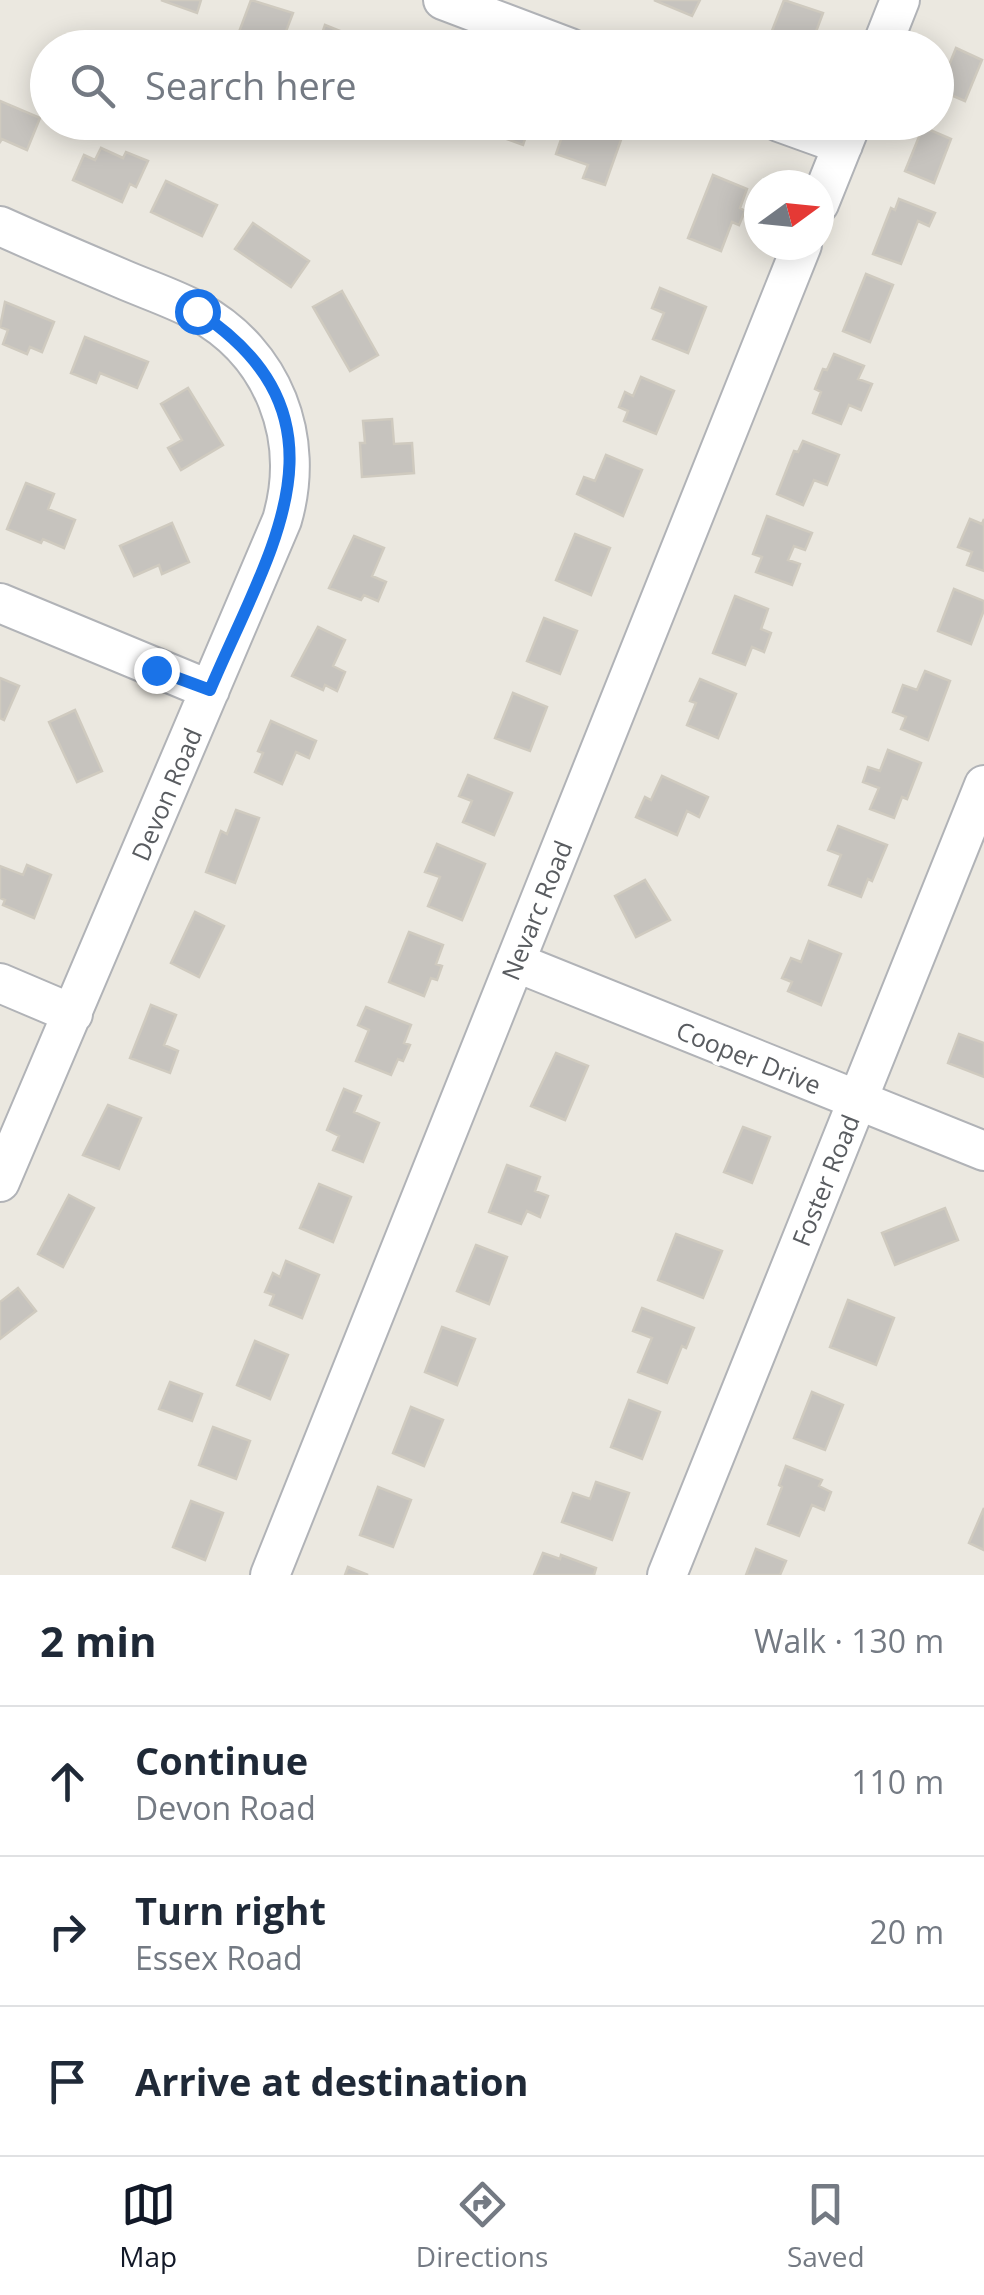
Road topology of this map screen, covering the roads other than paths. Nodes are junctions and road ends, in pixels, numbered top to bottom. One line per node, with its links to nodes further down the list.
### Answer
1 (443, 0): 3 (street)
2 (900, 0): 4 (street)
3 (522, 30)
4 (888, 30)
5 (846, 140): 6 (street)
6 (833, 170)
7 (16, 233): 10 (street, Devon Road)
8 (796, 260): 12 (street, Nevarc Road)
9 (0, 603): 10 (street)
10 (210, 690): 14 (street, Devon Road)
11 (984, 785): 15 (street, Foster Road)
12 (514, 962): 15 (street, Cooper Drive); 18 (street, Nevarc Road)
13 (0, 983): 14 (street)
14 (73, 1014): 17 (street, Devon Road)
15 (857, 1100): 16 (street, Cooper Drive); 19 (street, Foster Road)
16 (984, 1151)
17 (0, 1182)
18 (270, 1575)
19 (667, 1575)

